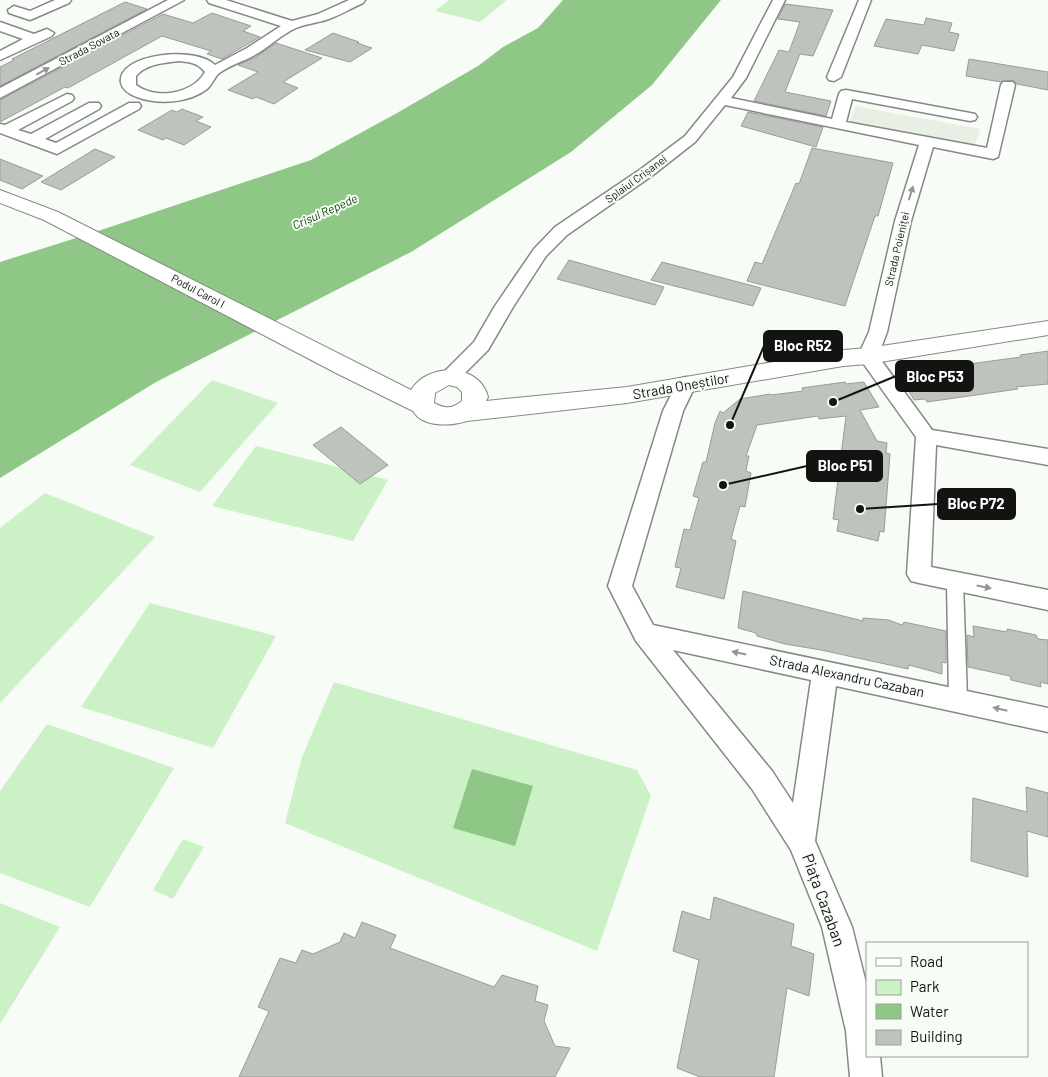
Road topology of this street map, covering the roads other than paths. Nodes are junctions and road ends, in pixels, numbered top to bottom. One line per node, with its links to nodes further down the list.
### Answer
1 (35, 0): 8 (street)
2 (65, 0): 8 (street)
3 (178, 0): 18 (street, Strada Sovata, one-way to 3)
4 (213, 0): 10 (street)
5 (358, 0): 10 (street)
6 (779, 0): 20 (street, Splaiul Crișanei)
7 (865, 0): 16 (street)
8 (14, 10): 9 (street)
9 (0, 16)
10 (291, 25): 15 (street)
11 (0, 26): 13 (street)
12 (46, 33): 13 (street)
13 (34, 39): 14 (street)
14 (0, 56)
15 (212, 72): 15 (street)
16 (834, 77)
17 (1008, 85): 27 (street)
18 (0, 94)
19 (67, 98): 25 (street)
20 (720, 100): 24 (street); 33 (street, Splaiul Crișanei)
21 (94, 106): 26 (street)
22 (134, 106): 26 (street)
23 (970, 117): 24 (street)
24 (838, 125): 27 (street)
25 (3, 129): 26 (street)
26 (32, 140)
27 (927, 142): 30 (street, Strada Poieniței, one-way to 27)
28 (0, 196): 31 (street, Podul Carol I)
29 (1048, 328): 30 (street, Strada Oneștilor)
30 (868, 356): 32 (street, Strada Oneștilor); 35 (street)
31 (366, 379): 33 (street); 34 (street, Podul Carol I)
32 (686, 384): 33 (street, Strada Oneștilor); 39 (street)
33 (459, 390): 34 (street); 34 (street, Podul Carol I)
34 (422, 405)
35 (926, 436): 36 (street); 37 (street)
36 (1048, 457)
37 (954, 582): 38 (street, one-way to 38); 41 (street)
38 (1048, 600)
39 (645, 634): 40 (street, Strada Alexandru Cazaban, one-way to 39); 43 (street)
40 (825, 671): 41 (street, Strada Alexandru Cazaban); 43 (street)
41 (958, 699): 42 (street, Strada Alexandru Cazaban, one-way to 41)
42 (1048, 720)
43 (801, 841): 44 (street, Piața Cazaban)
44 (866, 1077)

